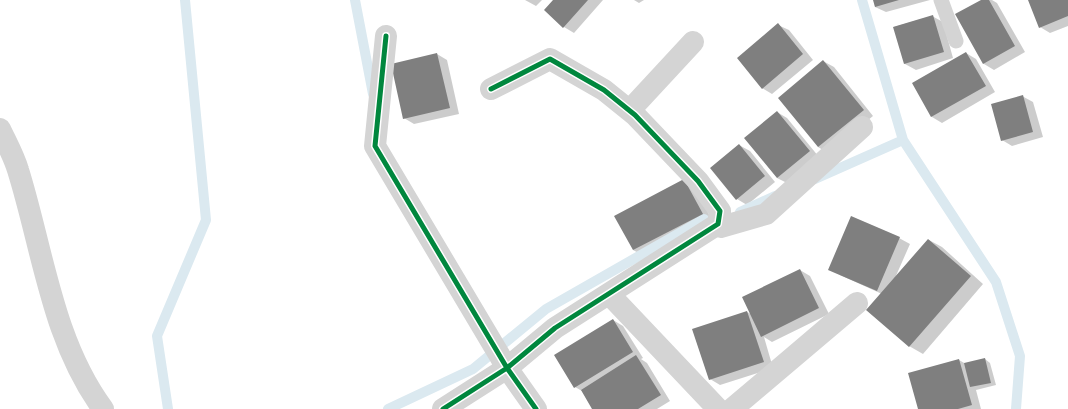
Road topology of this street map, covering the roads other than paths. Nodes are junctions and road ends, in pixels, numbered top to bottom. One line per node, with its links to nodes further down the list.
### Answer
1 (941, 0): 3 (lane)
2 (386, 36): 12 (street)
3 (956, 41)
4 (693, 42): 6 (street)
5 (491, 89): 6 (street)
6 (630, 110): 9 (street)
7 (862, 128): 9 (street)
8 (0, 129): 13 (street)
9 (718, 224): 10 (street)
10 (609, 294): 12 (street); 16 (street)
11 (857, 303): 17 (street)
12 (507, 368): 14 (street); 15 (street)
13 (103, 409)
14 (443, 409)
15 (536, 409)
16 (718, 409)
17 (732, 409)

